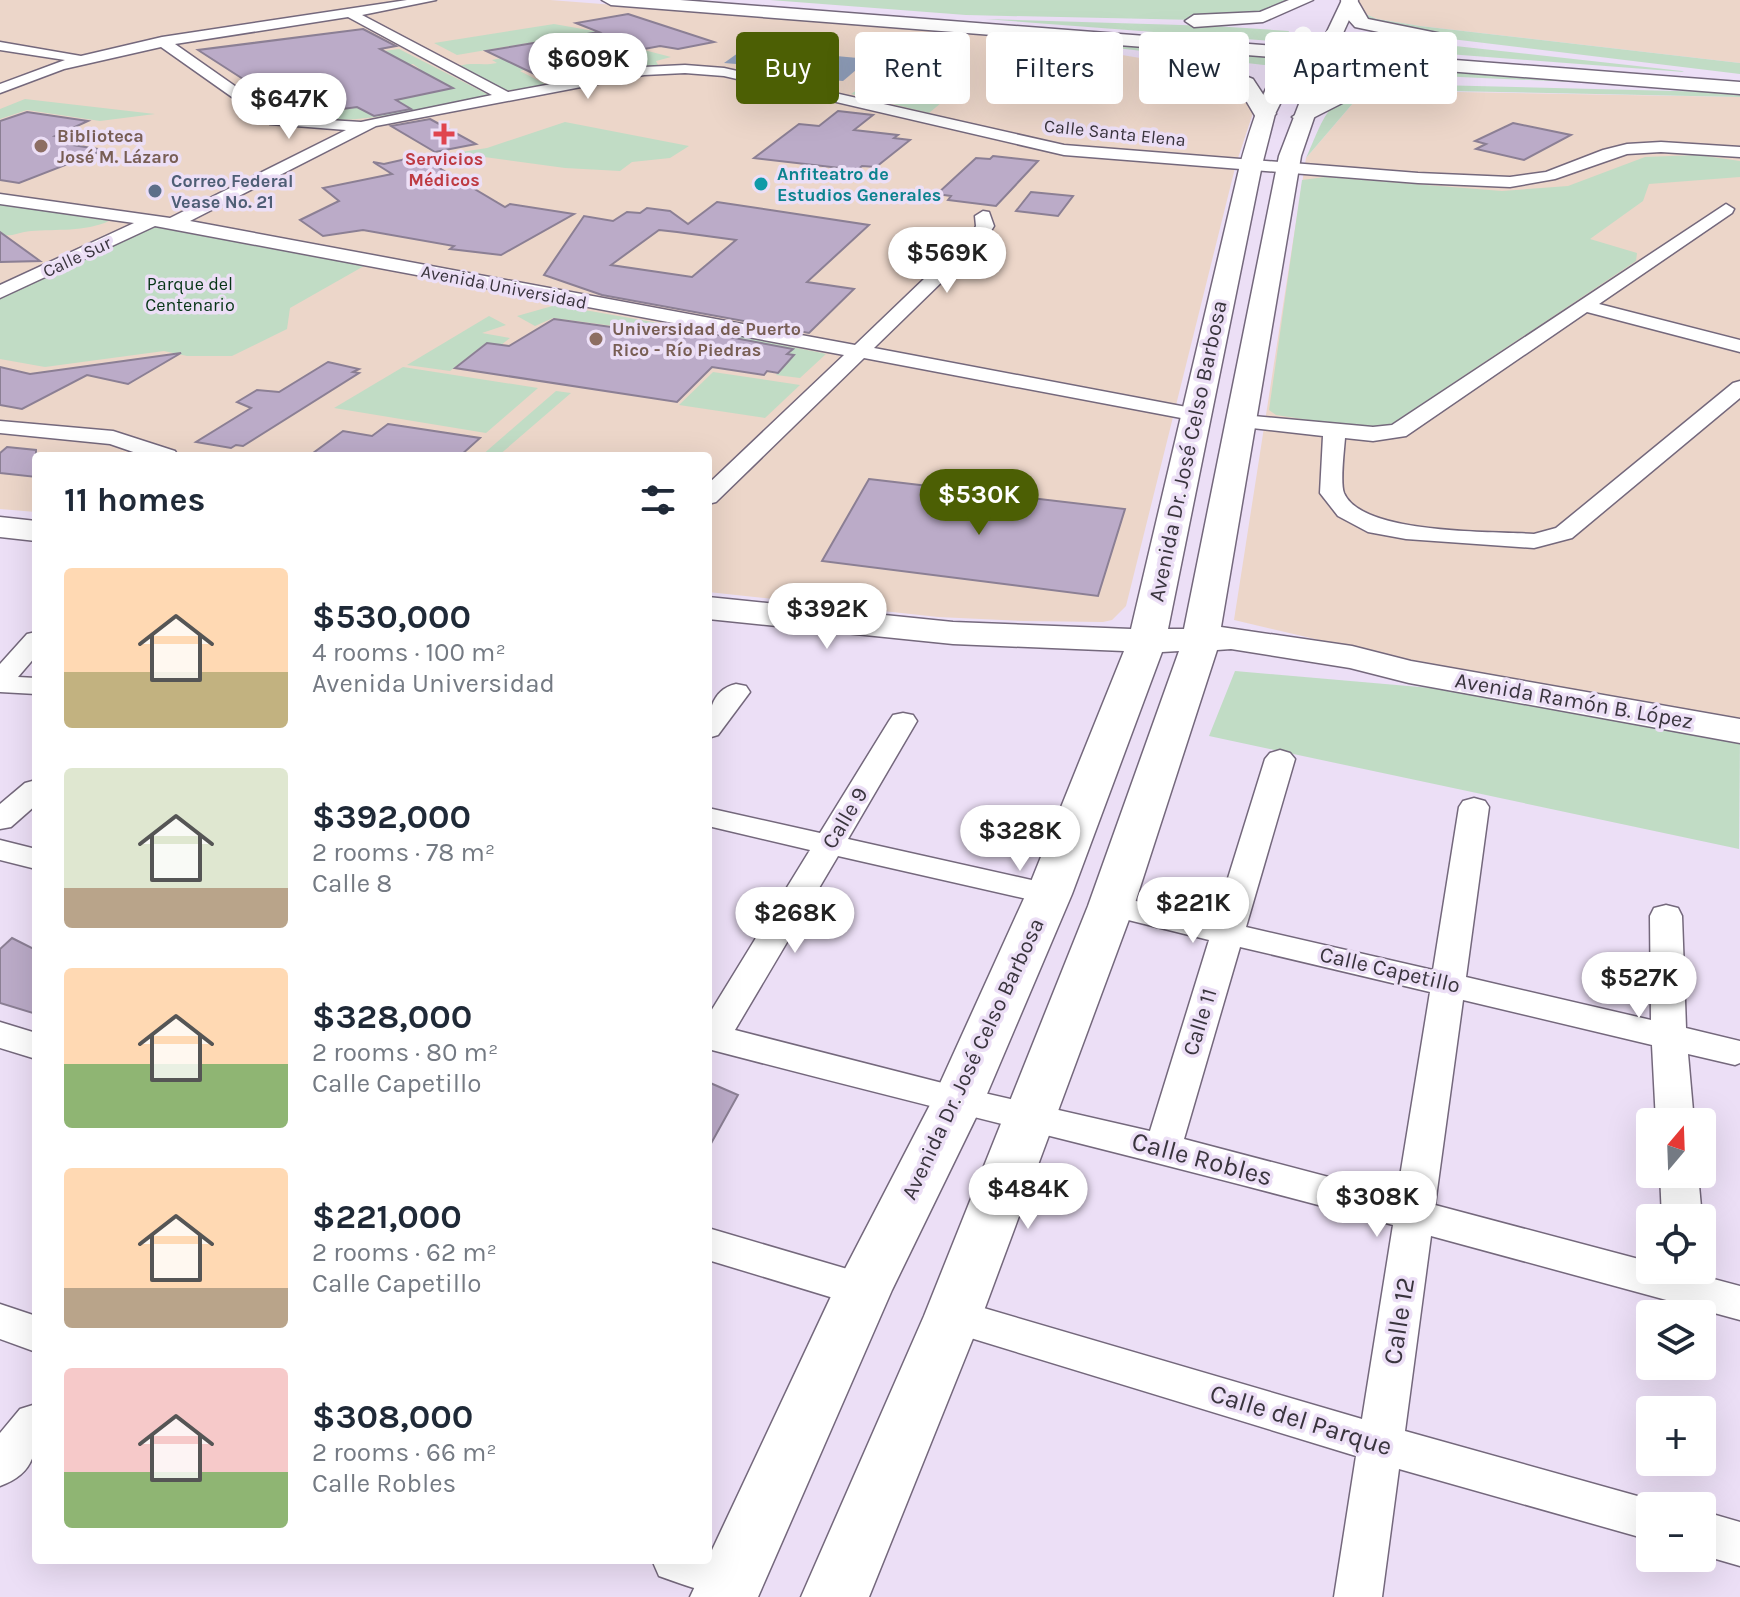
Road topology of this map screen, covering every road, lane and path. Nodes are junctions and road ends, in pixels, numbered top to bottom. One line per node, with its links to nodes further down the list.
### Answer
1 (430, 0): 8 (street)
2 (611, 0): 9 (highway)
3 (697, 0): 7 (highway)
4 (1304, 0): 11 (highway)
5 (1321, 0): 12 (main road, Avenida Dr. José Celso Barbosa)
6 (1349, 0): 13 (main road, Avenida Dr. José Celso Barbosa); 14 (highway)
7 (808, 8): 10 (highway); 21 (highway)
8 (348, 12): 15 (street); 26 (street)
9 (838, 17): 18 (highway); 25 (highway)
10 (1124, 21)
11 (1292, 32)
12 (1305, 32)
13 (1335, 32)
14 (1407, 32)
15 (162, 41): 19 (street); 31 (street)
16 (0, 46): 19 (street)
17 (1540, 52): 21 (highway)
18 (1132, 53): 20 (highway); 29 (highway)
19 (82, 59): 24 (street)
20 (1265, 64)
21 (1740, 78)
22 (1457, 81): 23 (highway)
23 (1482, 83): 25 (highway); 30 (highway)
24 (0, 89)
25 (1740, 90)
26 (506, 97): 31 (street, Calle Santa Elena); 33 (street, Calle Santa Elena)
27 (1270, 104): 29 (main road, Avenida Dr. José Celso Barbosa)
28 (1308, 104): 30 (main road, Avenida Dr. José Celso Barbosa)
29 (1265, 114): 33 (main road, Avenida Dr. José Celso Barbosa)
30 (1303, 117): 34 (main road, Avenida Dr. José Celso Barbosa)
31 (362, 126): 35 (street, Calle Santa Elena)
32 (1740, 152): 34 (street, Calle Santa Elena)
33 (1251, 165): 34 (street, Calle Santa Elena); 41 (main road, Avenida Dr. José Celso Barbosa)
34 (1288, 168): 42 (main road, Avenida Dr. José Celso Barbosa)
35 (235, 190): 39 (street, Calle Santa Elena); 40 (street, Calle Santa Elena)
36 (0, 199): 39 (street, Avenida Universidad)
37 (1726, 209): 44 (street)
38 (983, 216): 46 (street)
39 (153, 221): 40 (street, Avenida Universidad); 43 (street, Calle Sur)
40 (172, 224): 46 (street, Avenida Universidad)
41 (1226, 280): 42 (main road); 48 (main road, Avenida Dr. José Celso Barbosa)
42 (1267, 284): 49 (main road, Avenida Dr. José Celso Barbosa)
43 (0, 292)
44 (1586, 306): 45 (street); 51 (street)
45 (1740, 346)
46 (855, 353): 48 (street, Avenida Universidad); 53 (street)
47 (1740, 387): 51 (street)
48 (1197, 415): 59 (main road, Avenida Dr. José Celso Barbosa)
49 (1243, 421): 51 (street); 58 (main road, Avenida Dr. José Celso Barbosa)
50 (0, 427): 52 (street)
51 (1334, 431)
52 (155, 452)
53 (712, 493)
54 (0, 527): 55 (main road)
55 (32, 531)
56 (712, 608): 59 (main road, Avenida Ramón B. López)
57 (32, 645): 60 (street)
58 (1198, 649): 59 (main road, Avenida Ramón B. López); 65 (main road, Avenida Ramón B. López); 75 (main road, Avenida Dr. José Celso Barbosa)
59 (1142, 654): 74 (main road, Avenida Dr. José Celso Barbosa)
60 (0, 682): 61 (street)
61 (32, 686)
62 (736, 692): 64 (street)
63 (903, 721): 71 (street, Calle 9)
64 (712, 724)
65 (1740, 731)
66 (1280, 759): 77 (street, Calle 11)
67 (32, 792): 70 (street)
68 (1474, 807): 78 (street, Calle 12)
69 (712, 818): 71 (street)
70 (0, 820)
71 (829, 844): 74 (street); 79 (street, Calle 9)
72 (0, 850): 73 (street)
73 (32, 858)
74 (1049, 894): 85 (main road, Avenida Dr. José Celso Barbosa)
75 (1111, 906): 77 (street, Calle Capetillo); 87 (main road, Avenida Dr. José Celso Barbosa)
76 (1666, 916): 81 (street)
77 (1226, 934): 78 (street, Calle Capetillo); 88 (street, Calle 11)
78 (1446, 982): 81 (street, Calle Capetillo); 89 (street, Calle 12)
79 (712, 1033)
80 (0, 1035): 83 (street)
81 (1669, 1036): 84 (street, Calle Capetillo); 86 (street)
82 (712, 1037): 85 (street, Calle Robles)
83 (32, 1045)
84 (1735, 1052)
85 (958, 1101): 87 (street, Calle Robles); 93 (main road, Avenida Dr. José Celso Barbosa)
86 (1674, 1108)
87 (1029, 1117): 88 (street, Calle Robles); 95 (main road, Avenida Dr. José Celso Barbosa)
88 (1163, 1148): 89 (street, Calle Robles)
89 (1415, 1216): 91 (street, Calle Robles); 99 (street, Calle 12)
90 (712, 1245): 93 (street)
91 (1636, 1267)
92 (1699, 1284): 94 (street, Calle Robles)
93 (863, 1290): 105 (main road, Avenida Dr. José Celso Barbosa)
94 (1740, 1303)
95 (953, 1316): 99 (street, Calle del Parque); 106 (main road, Avenida Dr. José Celso Barbosa)
96 (0, 1321): 97 (street)
97 (32, 1333)
98 (32, 1428): 100 (street)
99 (1381, 1444): 101 (street, Calle del Parque); 107 (street, Calle 12)
100 (0, 1466)
101 (1636, 1515)
102 (1716, 1537): 103 (street)
103 (1740, 1544)
104 (683, 1564): 105 (street)
105 (728, 1588)
106 (835, 1597)
107 (1358, 1597)

